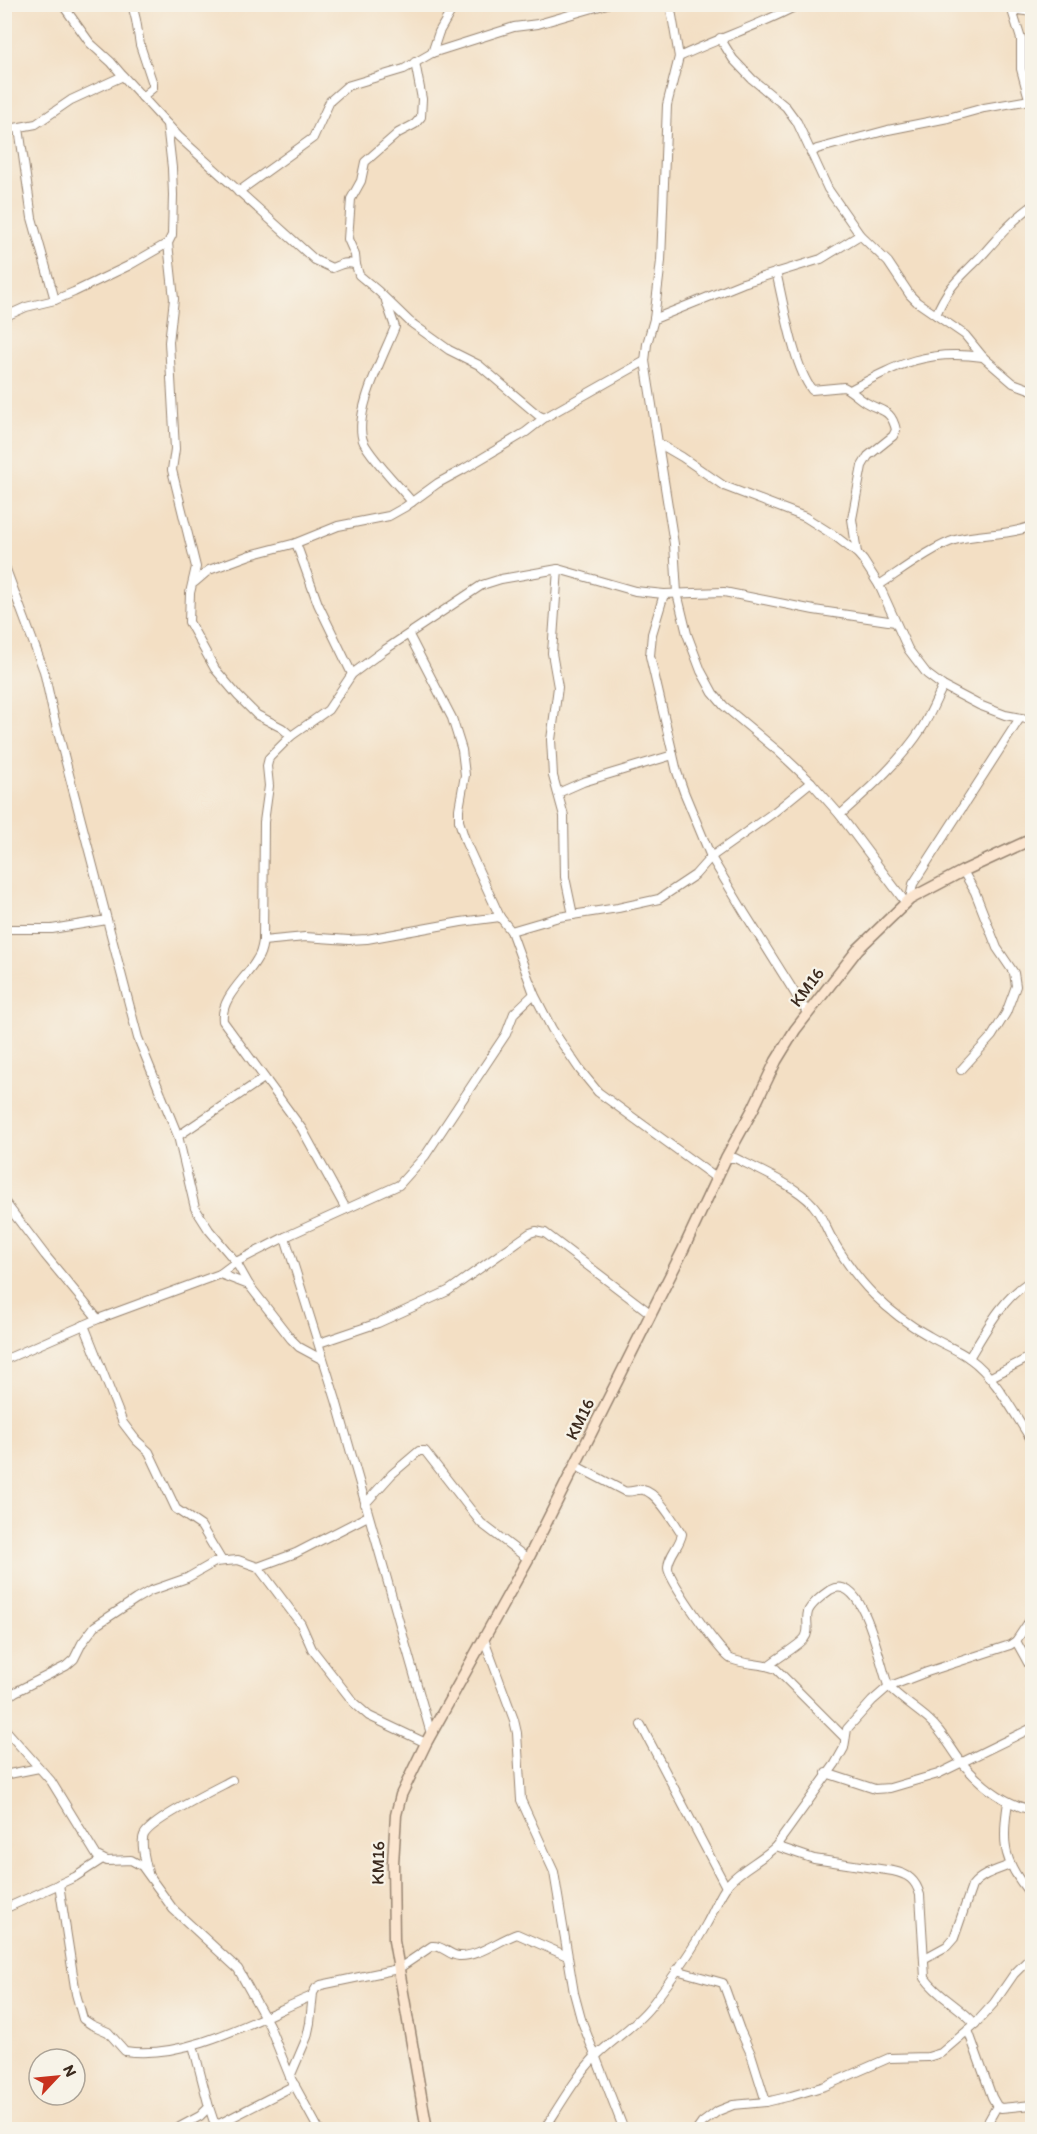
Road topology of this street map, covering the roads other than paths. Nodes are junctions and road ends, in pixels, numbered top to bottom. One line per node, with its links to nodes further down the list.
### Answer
1 (62, 4): 13 (street)
2 (132, 4): 14 (street)
3 (455, 4): 10 (street)
4 (607, 4): 10 (street)
5 (670, 4): 11 (street)
6 (800, 4): 9 (street)
7 (1011, 7): 8 (street); 15 (street)
8 (1032, 12)
9 (720, 38): 11 (street); 20 (street)
10 (432, 53): 12 (street)
11 (679, 57): 31 (street)
12 (415, 62): 21 (street); 25 (street)
13 (123, 76): 14 (street); 18 (street)
14 (142, 97): 17 (street)
15 (1030, 100): 16 (street); 20 (street)
16 (1032, 110)
17 (167, 124): 21 (street); 24 (street)
18 (20, 128): 19 (street); 28 (street)
19 (4, 130)
20 (811, 153): 23 (street)
21 (238, 192): 25 (street)
22 (1032, 206): 29 (street)
23 (860, 236): 26 (street); 29 (street)
24 (168, 243): 28 (street); 45 (street)
25 (356, 265): 27 (street)
26 (776, 272): 31 (street); 34 (street)
27 (384, 297): 36 (street); 38 (street)
28 (55, 300): 30 (street)
29 (936, 315): 32 (street)
30 (4, 316)
31 (654, 319): 33 (street)
32 (983, 357): 34 (street); 35 (street)
33 (645, 361): 36 (street); 37 (street)
34 (850, 390): 41 (street)
35 (1032, 390)
36 (544, 418): 38 (street)
37 (658, 443): 41 (street); 46 (street)
38 (412, 502): 40 (street)
39 (1032, 526): 44 (street)
40 (296, 543): 45 (street); 50 (street)
41 (857, 553): 44 (street)
42 (4, 564): 65 (street)
43 (558, 569): 47 (street); 49 (street); 57 (street)
44 (879, 585): 48 (street)
45 (192, 586): 54 (street)
46 (677, 593): 47 (street); 48 (street); 56 (street)
47 (664, 594): 55 (street)
48 (895, 622): 51 (street)
49 (409, 635): 50 (street); 64 (street)
50 (352, 674): 54 (street)
51 (943, 686): 52 (street); 58 (street)
52 (1020, 718): 53 (street); 62 (street)
53 (1032, 718)
54 (291, 736): 68 (street)
55 (673, 755): 57 (street); 60 (street)
56 (811, 782): 58 (street); 60 (street)
57 (558, 793): 63 (street)
58 (840, 814): 62 (street)
59 (1032, 839): 61 (street, KM16)
60 (711, 857): 63 (street); 70 (street)
61 (963, 871): 62 (street, KM16); 71 (street)
62 (908, 901): 70 (street, KM16)
63 (573, 915): 67 (street)
64 (500, 917): 67 (street); 68 (street)
65 (107, 920): 66 (street); 73 (street)
66 (10, 929)
67 (511, 931): 69 (street)
68 (263, 941): 72 (street)
69 (534, 994): 75 (street); 77 (street)
70 (808, 1014): 74 (street, KM16)
71 (961, 1070)
72 (264, 1078): 73 (street); 77 (street)
73 (178, 1136): 79 (street)
74 (726, 1158): 75 (street, KM16); 88 (street)
75 (716, 1178): 83 (street, KM16)
76 (4, 1201): 84 (street)
77 (346, 1209): 78 (street)
78 (285, 1237): 79 (street); 86 (street)
79 (236, 1262): 80 (street); 82 (street)
80 (220, 1274): 82 (street); 84 (street)
81 (1032, 1280): 88 (street)
82 (249, 1285): 90 (street)
83 (650, 1312): 86 (street); 93 (street, KM16)
84 (98, 1319): 85 (street)
85 (84, 1325): 89 (street); 97 (street)
86 (319, 1343): 90 (street)
87 (1032, 1356): 91 (street)
88 (969, 1358): 91 (street)
89 (4, 1360)
90 (323, 1360): 94 (street)
91 (989, 1378): 92 (street)
92 (1032, 1442)
93 (576, 1466): 96 (street, KM16); 102 (street)
94 (365, 1504): 95 (street); 96 (street)
95 (369, 1516): 98 (street); 110 (street)
96 (528, 1559): 100 (street, KM16)
97 (222, 1561): 98 (street); 105 (street)
98 (258, 1567): 110 (street)
99 (1032, 1617): 101 (street)
100 (484, 1639): 110 (street, KM16); 126 (street)
101 (1016, 1641): 103 (street); 104 (street)
102 (768, 1666): 104 (street); 109 (street)
103 (1032, 1670)
104 (888, 1687): 109 (street); 111 (street)
105 (4, 1701)
106 (641, 1725): 123 (street)
107 (4, 1728): 112 (street)
108 (1032, 1728): 111 (street)
109 (845, 1738): 113 (street)
110 (429, 1739): 129 (street, KM16)
111 (963, 1764): 113 (street); 116 (street)
112 (39, 1768): 114 (street); 119 (street)
113 (826, 1773): 118 (street)
114 (4, 1775)
115 (232, 1780): 121 (street)
116 (1008, 1802): 117 (street); 120 (street)
117 (1032, 1810)
118 (776, 1846): 123 (street); 128 (street)
119 (101, 1860): 121 (street); 122 (street)
120 (1010, 1865): 124 (street); 128 (street)
121 (148, 1874): 132 (street)
122 (59, 1884): 125 (street); 135 (street)
123 (726, 1887): 130 (street)
124 (1032, 1896)
125 (4, 1909)
126 (567, 1956): 129 (street); 136 (street)
127 (1032, 1956): 133 (street)
128 (925, 1958): 133 (street)
129 (398, 1969): 131 (street); 145 (street, KM16)
130 (676, 1970): 136 (street); 139 (street)
131 (312, 1996): 132 (street); 137 (street)
132 (264, 2016): 135 (street); 137 (street)
133 (975, 2024): 134 (street)
134 (968, 2030): 139 (street); 141 (street)
135 (194, 2045): 142 (street)
136 (596, 2056): 146 (street); 147 (street)
137 (290, 2077): 138 (street)
138 (295, 2085): 142 (street); 144 (street)
139 (766, 2102): 148 (street)
140 (1032, 2105): 141 (street)
141 (997, 2106): 149 (street)
142 (209, 2108): 143 (street)
143 (174, 2130)
144 (319, 2130)
145 (427, 2130)
146 (544, 2130)
147 (624, 2130)
148 (697, 2130)
149 (981, 2130)

